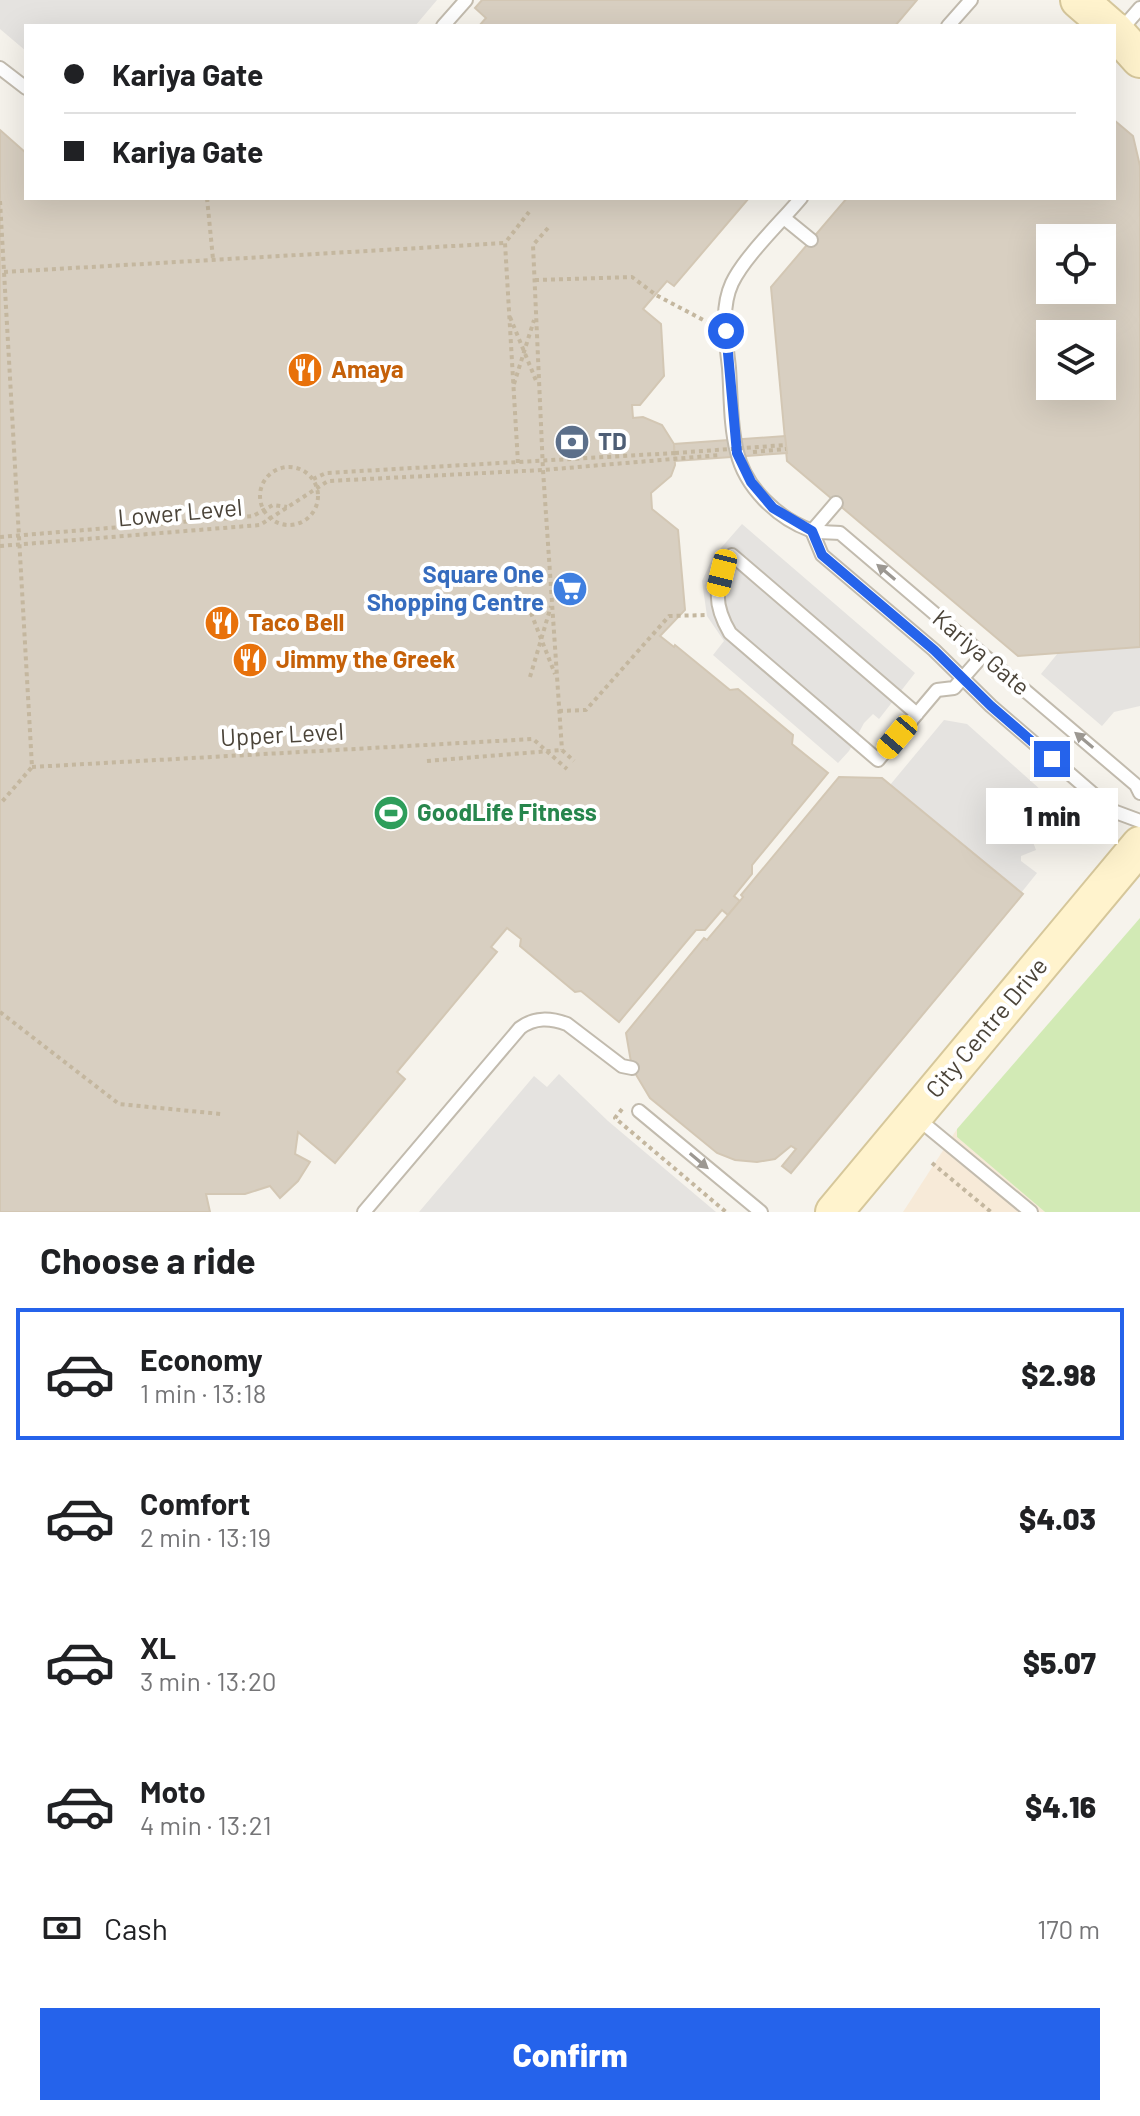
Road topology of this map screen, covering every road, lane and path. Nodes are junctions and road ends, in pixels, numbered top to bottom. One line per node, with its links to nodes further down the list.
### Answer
1 (466, 0): 4 (lane)
2 (971, 0): 5 (lane)
3 (1079, 0): 6 (street)
4 (445, 24)
5 (950, 24)
6 (1114, 24)
7 (0, 68): 8 (lane)
8 (24, 86)
9 (207, 200): 17 (path)
10 (799, 200): 13 (lane, Kariya Gate)
11 (0, 201): 18 (path)
12 (529, 212): 16 (path)
13 (784, 218): 15 (lane); 22 (lane, Kariya Gate)
14 (548, 228): 19 (path)
15 (811, 240)
16 (505, 243): 17 (path); 20 (path)
17 (213, 260): 18 (path)
18 (3, 272): 32 (path)
19 (535, 280): 21 (path); 22 (path)
20 (509, 313): 23 (path); 24 (path)
21 (536, 315): 23 (path); 24 (path)
22 (726, 331): 25 (lane, Kariya Gate)
23 (513, 387): 26 (path)
24 (539, 389): 27 (path)
25 (737, 453): 26 (path, Lower Level, bridge); 27 (path, Lower Level); 31 (lane, Kariya Gate)
26 (518, 463): 28 (path)
27 (543, 470): 30 (path, Lower Level); 36 (path)
28 (313, 479): 28 (path)
29 (836, 503): 31 (lane)
30 (287, 507): 32 (path); 34 (path, Lower Level)
31 (812, 531): 38 (lane, Kariya Gate, one-way to 31); 40 (lane, Kariya Gate)
32 (18, 535): 33 (path); 47 (path)
33 (0, 537)
34 (0, 546)
35 (525, 598): 41 (path)
36 (552, 602): 39 (path); 41 (path)
37 (718, 612): 42 (path); 43 (lane); 43 (lane)
38 (983, 655): 40 (lane); 49 (lane, Kariya Gate, one-way to 38)
39 (530, 677)
40 (963, 678): 43 (lane); 51 (lane, Kariya Gate)
41 (558, 680): 42 (path)
42 (559, 711): 44 (path)
43 (917, 714)
44 (562, 750): 45 (path); 46 (path)
45 (427, 761)
46 (574, 761)
47 (32, 767): 48 (path, Upper Level); 50 (path)
48 (567, 769)
49 (1140, 793)
50 (0, 804)
51 (1140, 821)
52 (1140, 845): 58 (street, City Centre Drive)
53 (0, 1012): 57 (path)
54 (632, 1068): 60 (lane)
55 (626, 1105): 61 (path)
56 (639, 1111): 62 (lane, one-way to 62)
57 (221, 1114)
58 (915, 1116): 63 (street, City Centre Drive); 65 (lane)
59 (932, 1163): 64 (path)
60 (364, 1212)
61 (726, 1212)
62 (761, 1212)
63 (834, 1212)
64 (991, 1212)
65 (1031, 1212)

